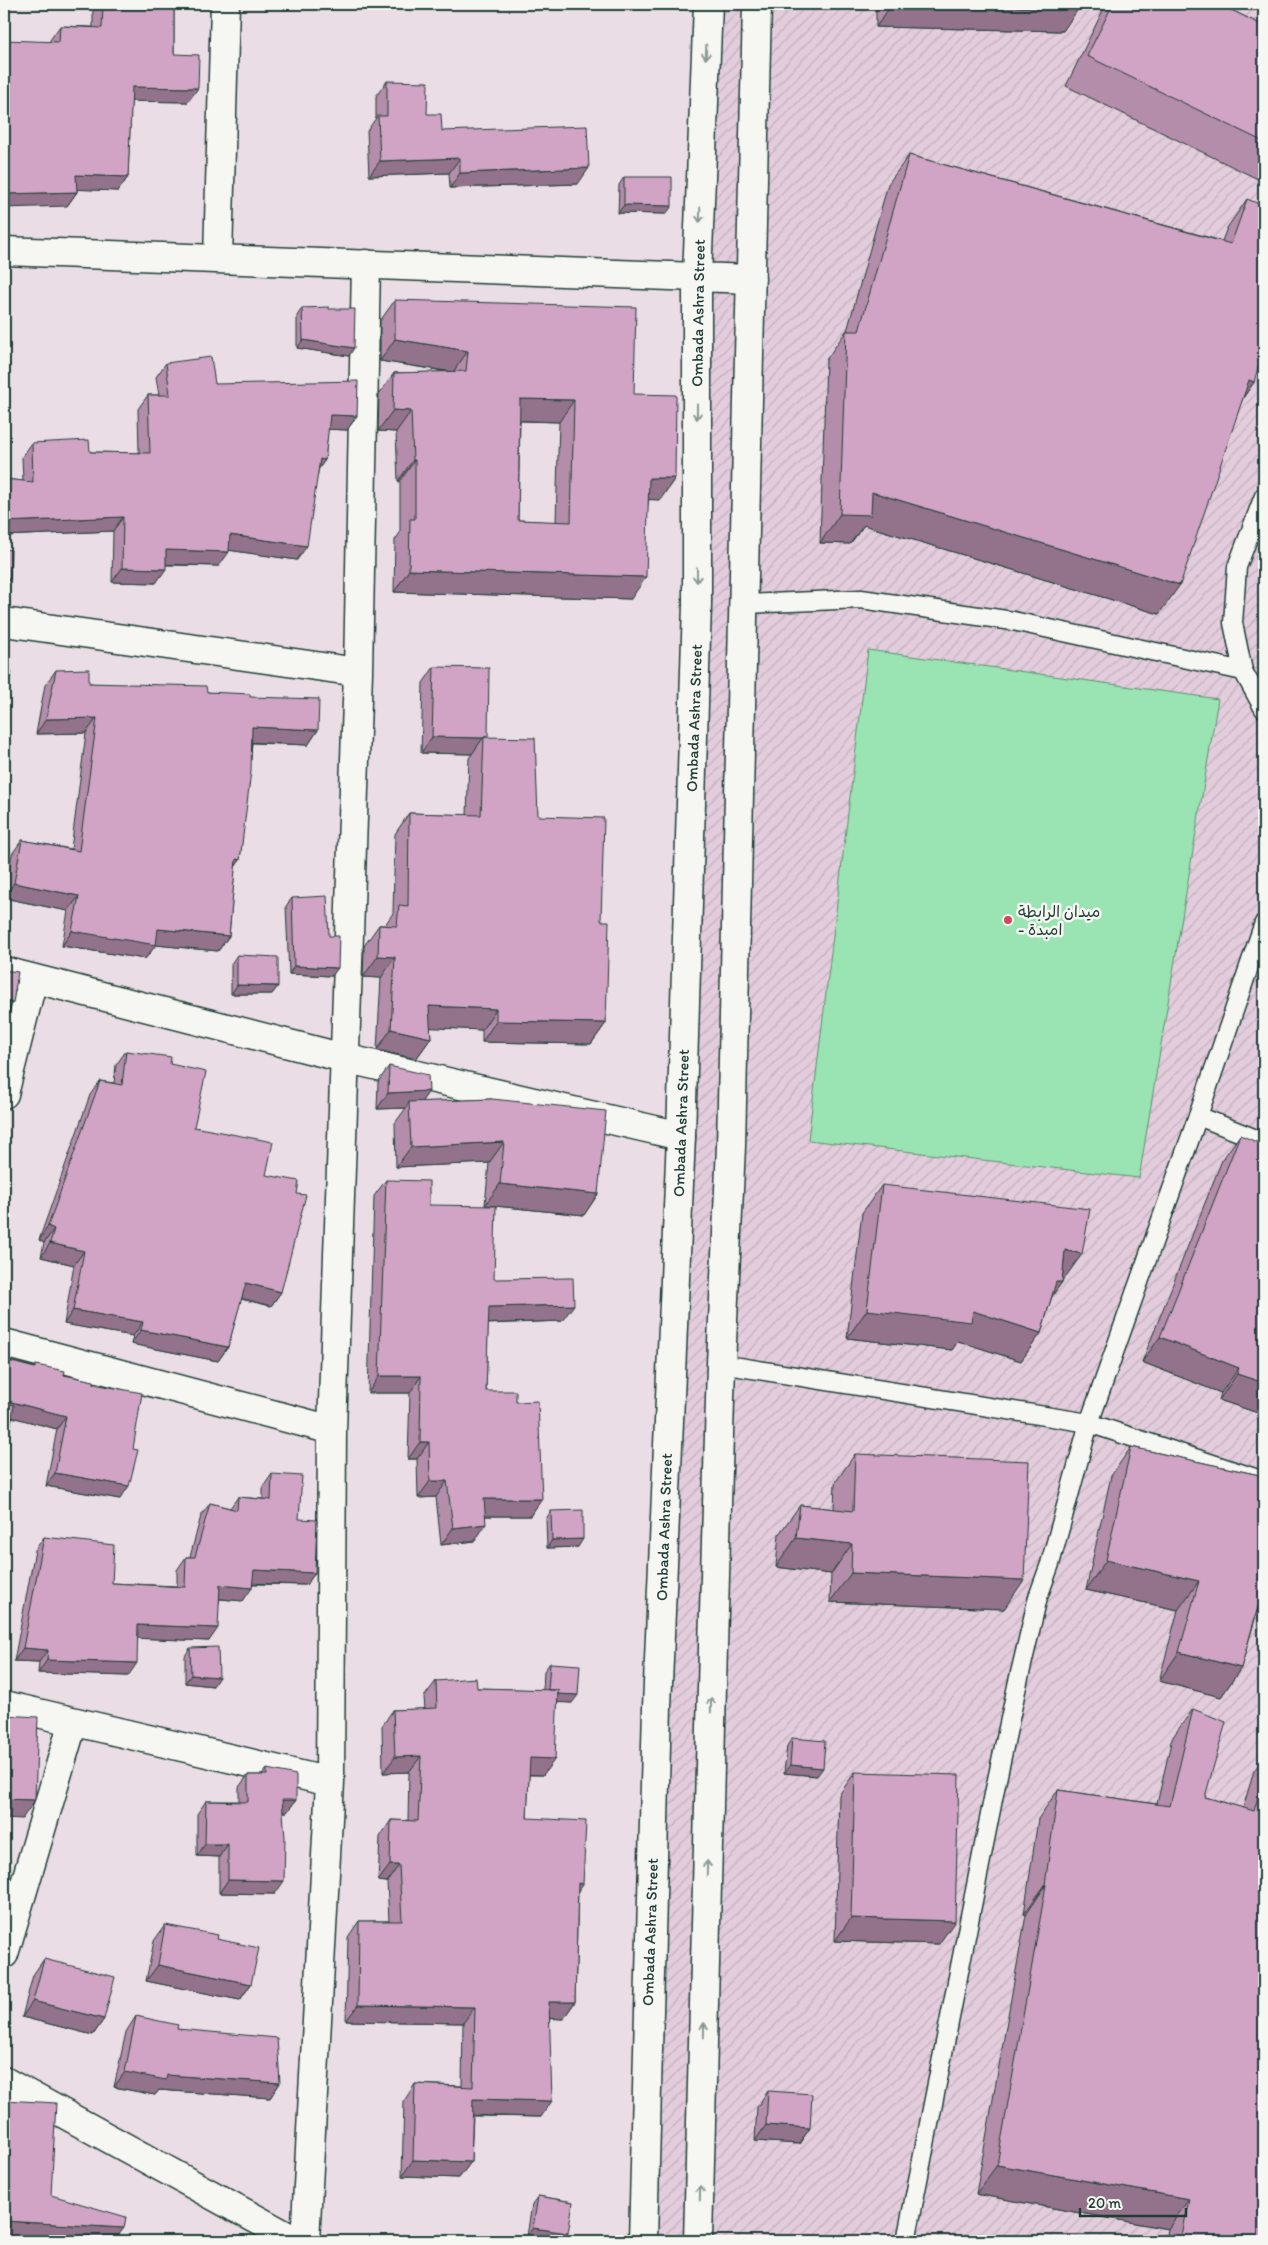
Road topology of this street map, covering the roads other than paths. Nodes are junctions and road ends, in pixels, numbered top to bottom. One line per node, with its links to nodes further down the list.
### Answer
1 (225, 4): 5 (street)
2 (708, 4): 7 (street, Ombada Ashra Street, one-way to 7)
3 (757, 4): 8 (street)
4 (4, 251): 5 (street)
5 (218, 258): 6 (street)
6 (366, 264): 7 (street); 13 (street)
7 (698, 277): 8 (street); 21 (street, Ombada Ashra Street, one-way to 21)
8 (751, 279): 10 (street)
9 (1264, 496): 12 (lane)
10 (744, 604): 12 (lane); 24 (street)
11 (4, 622): 13 (street)
12 (1244, 670): 14 (lane)
13 (358, 672): 18 (street)
14 (1264, 709)
15 (1264, 923): 20 (lane)
16 (4, 971): 17 (street)
17 (33, 979): 18 (street); 19 (street)
18 (344, 1058): 21 (street); 26 (street)
19 (4, 1094)
20 (1198, 1116): 22 (lane); 25 (lane)
21 (681, 1136): 35 (street, Ombada Ashra Street)
22 (1264, 1142)
23 (4, 1343): 26 (street)
24 (721, 1364): 25 (lane); 36 (street, one-way to 24)
25 (1089, 1423): 27 (lane); 37 (lane)
26 (332, 1430): 30 (street)
27 (1264, 1481)
28 (4, 1705): 29 (street)
29 (73, 1722): 30 (street); 31 (street)
30 (330, 1782): 34 (street)
31 (4, 1954)
32 (4, 2081): 33 (street)
33 (296, 2241)
34 (305, 2241)
35 (643, 2241)
36 (698, 2241)
37 (906, 2241)

